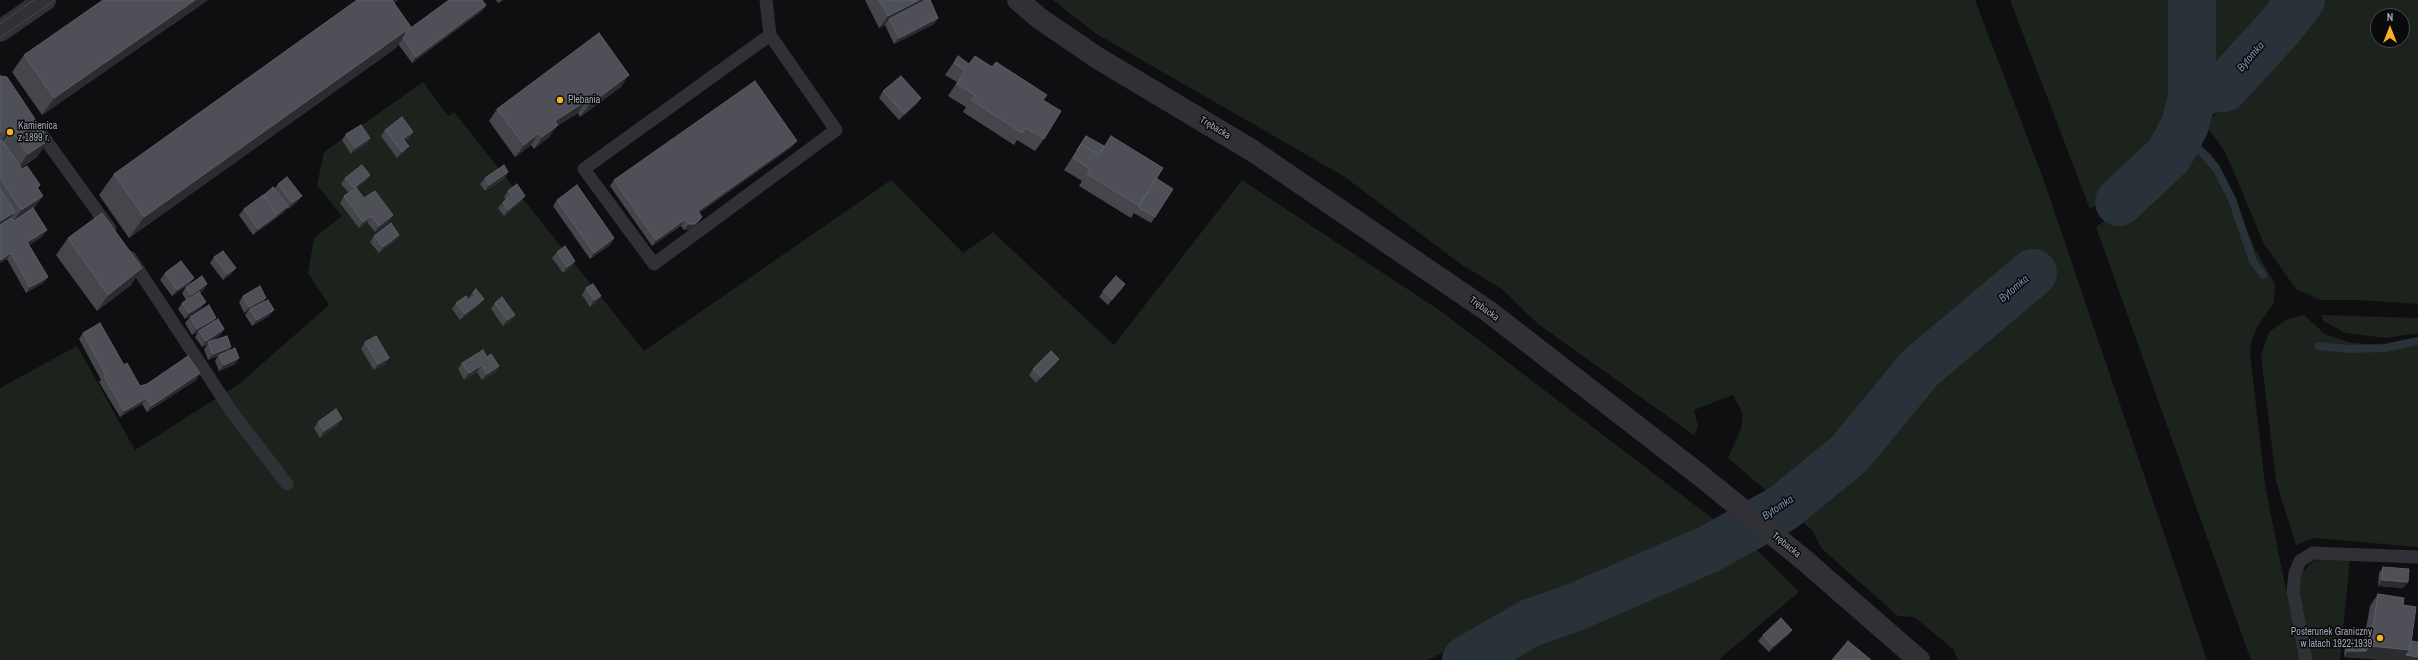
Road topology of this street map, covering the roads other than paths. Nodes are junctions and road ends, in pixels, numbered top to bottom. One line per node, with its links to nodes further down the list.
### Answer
1 (45, 0): 4 (street)
2 (766, 0): 5 (lane)
3 (1018, 0): 9 (street, Trębacka)
4 (0, 31)
5 (770, 35): 5 (lane)
6 (27, 115): 7 (lane)
7 (287, 484)
8 (2418, 557): 10 (lane)
9 (1919, 660)
10 (2306, 660)

